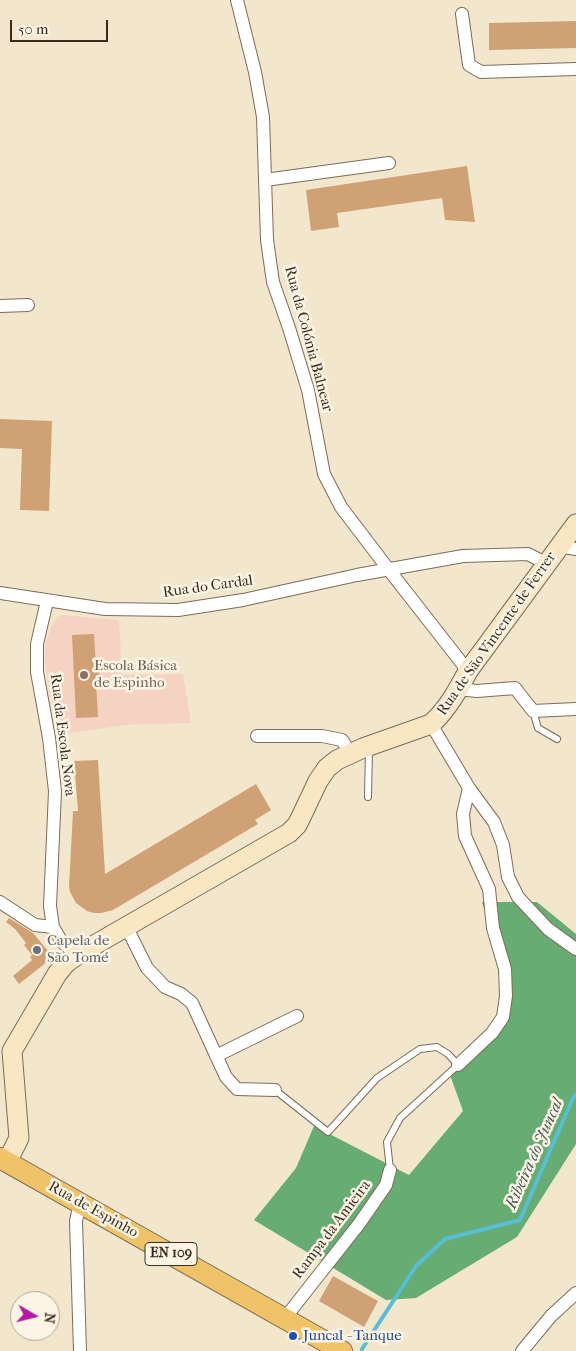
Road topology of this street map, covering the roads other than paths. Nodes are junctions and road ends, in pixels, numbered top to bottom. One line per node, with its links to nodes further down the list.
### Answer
1 (237, 0): 5 (street, Rua da Colónia Balnear)
2 (462, 14): 3 (street)
3 (576, 69)
4 (388, 163): 5 (street)
5 (265, 180): 11 (street, Rua da Colónia Balnear)
6 (28, 305): 7 (street)
7 (0, 306)
8 (576, 524): 9 (street, Rua de São Vincente de Ferrer)
9 (567, 548): 10 (street, Rua de São Vincente de Ferrer)
10 (547, 564): 11 (street, Rua do Cardal); 14 (street, Rua de São Vincente de Ferrer)
11 (389, 570): 13 (street, Rua do Cardal); 14 (street, Rua da Colónia Balnear)
12 (0, 593): 13 (street, Rua do Cardal)
13 (47, 601): 27 (street, Rua da Escola Nova)
14 (468, 671): 15 (street, Rua de São Vincente de Ferrer)
15 (458, 689): 17 (street); 18 (street, Rua de São Vincente de Ferrer)
16 (576, 709): 17 (street)
17 (533, 711): 20 (lane)
18 (431, 724): 21 (street, Rua de São Vincente de Ferrer); 23 (street)
19 (257, 736): 22 (street)
20 (557, 739)
21 (369, 745): 22 (street, Rua de São Vincente de Ferrer); 24 (lane)
22 (350, 753): 26 (street, Rua de São Vincente de Ferrer)
23 (470, 788): 28 (street); 33 (street)
24 (368, 798)
25 (0, 902): 27 (street)
26 (126, 926): 29 (street, Rua de São Vincente de Ferrer); 32 (street)
27 (53, 927): 29 (street)
28 (576, 949)
29 (77, 954): 31 (street, Rua de São Vincente de Ferrer)
30 (297, 1016): 32 (street)
31 (6, 1053): 35 (street)
32 (216, 1056): 34 (street)
33 (458, 1065): 34 (lane); 36 (lane, Rampa da Amieira)
34 (275, 1090)
35 (3, 1160): 37 (main road, Rua de Espinho / EN 109)
36 (390, 1170): 39 (street, Rampa da Amieira)
37 (80, 1203): 39 (main road, Rua de Espinho / EN 109); 41 (street)
38 (576, 1292): 42 (street)
39 (285, 1318): 40 (main road, Rua de Espinho / EN 109)
40 (332, 1349)
41 (80, 1351)
42 (522, 1351)

